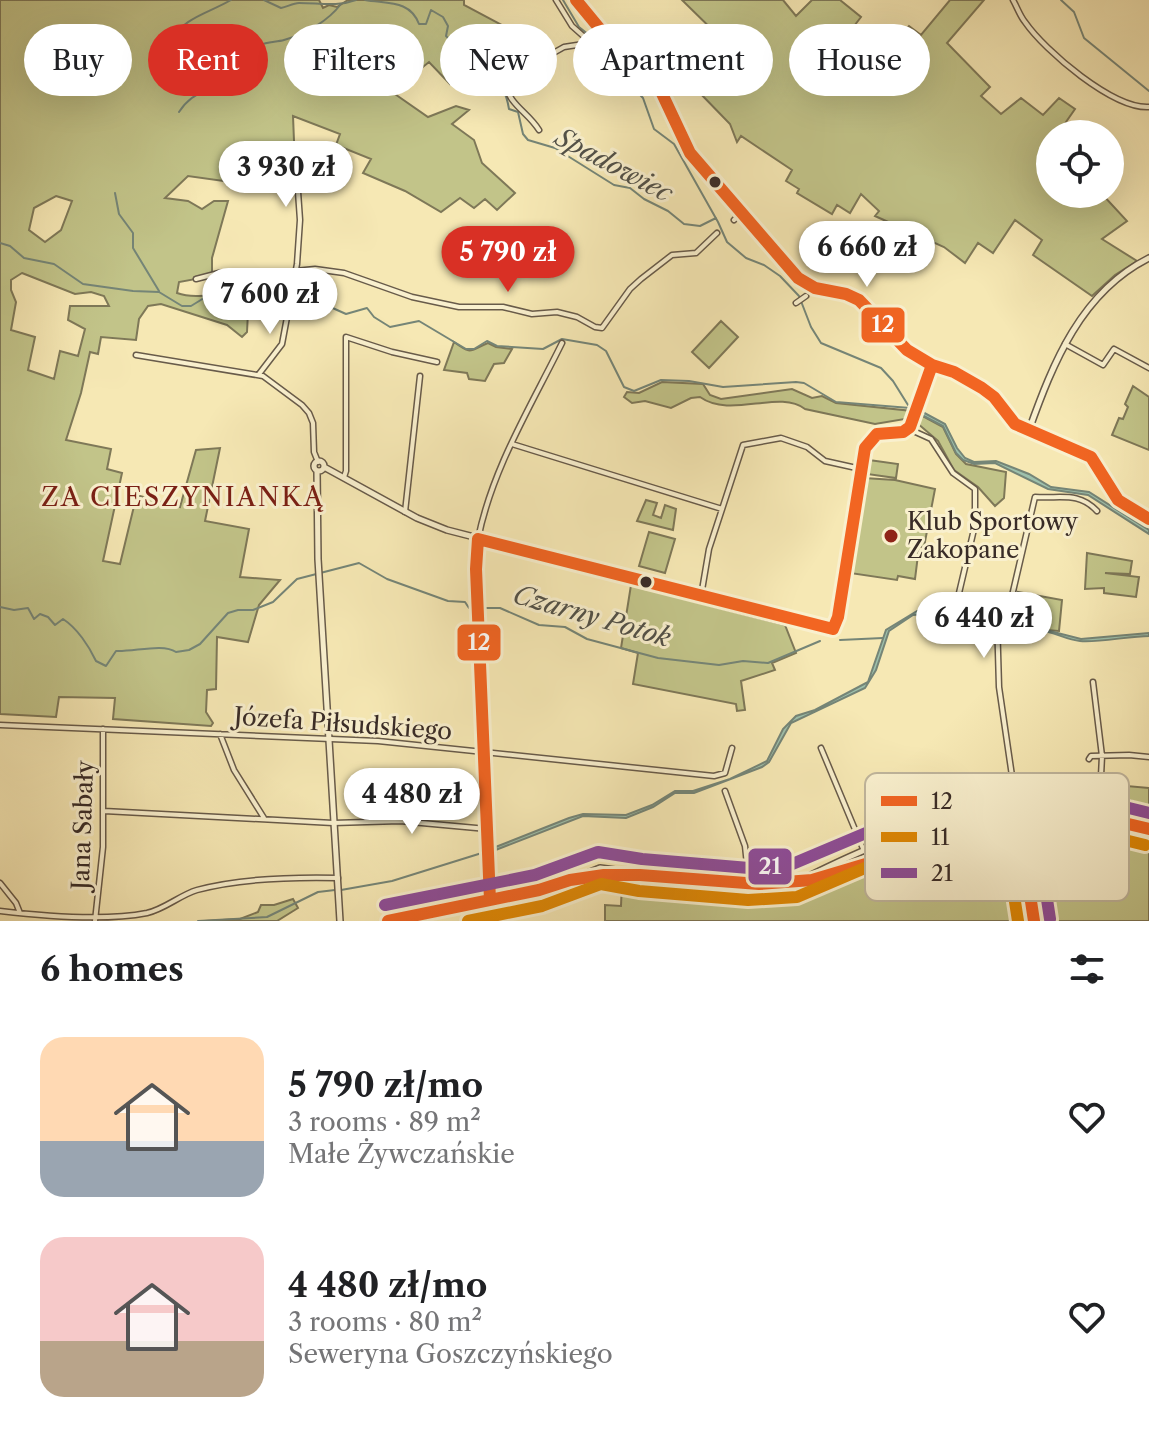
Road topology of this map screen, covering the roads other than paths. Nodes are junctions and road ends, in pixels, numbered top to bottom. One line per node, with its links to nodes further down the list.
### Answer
1 (556, 0): 5 (street)
2 (576, 0): 4 (street)
3 (1013, 0): 8 (street)
4 (596, 24)
5 (573, 27)
6 (573, 45): 9 (street)
7 (663, 96): 11 (street)
8 (1149, 107)
9 (539, 130)
10 (295, 149): 15 (street)
11 (741, 213): 12 (street); 23 (street)
12 (734, 220)
13 (717, 233): 15 (street)
14 (1149, 258): 20 (street)
15 (294, 274): 16 (street); 25 (street)
16 (196, 279)
17 (806, 296): 18 (street)
18 (796, 303)
19 (562, 343): 29 (street)
20 (1065, 344): 24 (street); 28 (street)
21 (136, 355): 25 (street)
22 (437, 362): 34 (street)
23 (932, 365): 27 (street); 28 (street)
24 (1149, 368)
25 (259, 374): 30 (street)
26 (420, 376): 37 (street)
27 (909, 429): 32 (street); 41 (street)
28 (1029, 430): 38 (street)
29 (512, 444): 35 (street); 39 (street)
30 (318, 462): 31 (street); 33 (street)
31 (324, 467): 33 (street); 34 (street)
32 (861, 469): 35 (street); 40 (street)
33 (317, 471): 46 (street)
34 (344, 477): 37 (street)
35 (722, 509): 40 (street)
36 (1097, 511): 41 (street)
37 (405, 512): 39 (street)
38 (1149, 519)
39 (478, 539): 40 (street); 49 (street)
40 (701, 596)
41 (997, 617): 53 (street)
42 (1093, 682): 50 (street)
43 (0, 725): 44 (street, Józefa Piłsudskiego)
44 (103, 729): 45 (street, Józefa Piłsudskiego); 56 (street, Jana Sabały)
45 (220, 734): 46 (street, Józefa Piłsudskiego); 57 (street)
46 (329, 738): 49 (street, Józefa Piłsudskiego); 58 (street)
47 (732, 748): 49 (street, Józefa Piłsudskiego)
48 (821, 748): 62 (street)
49 (484, 753): 60 (street)
50 (1102, 756): 51 (street); 52 (street); 54 (street)
51 (1149, 757)
52 (1089, 759)
53 (1012, 773)
54 (1101, 773)
55 (725, 791): 69 (street)
56 (104, 811): 57 (street); 74 (street, Jana Sabały)
57 (264, 818): 58 (street)
58 (336, 823): 60 (street); 66 (street)
59 (1129, 824): 61 (street)
60 (487, 829): 70 (street)
61 (1149, 829)
62 (864, 851): 63 (street)
63 (845, 860): 65 (street); 67 (street)
64 (865, 864): 65 (street)
65 (849, 871): 67 (street)
66 (338, 878): 74 (street); 75 (street)
67 (802, 879): 69 (street)
68 (0, 883): 73 (street)
69 (749, 884): 70 (street)
70 (490, 900): 76 (street); 77 (street)
71 (1031, 901): 78 (street)
72 (0, 911): 73 (street)
73 (20, 913): 74 (street)
74 (96, 919)
75 (340, 921)
76 (388, 921)
77 (491, 921)
78 (1034, 921)

